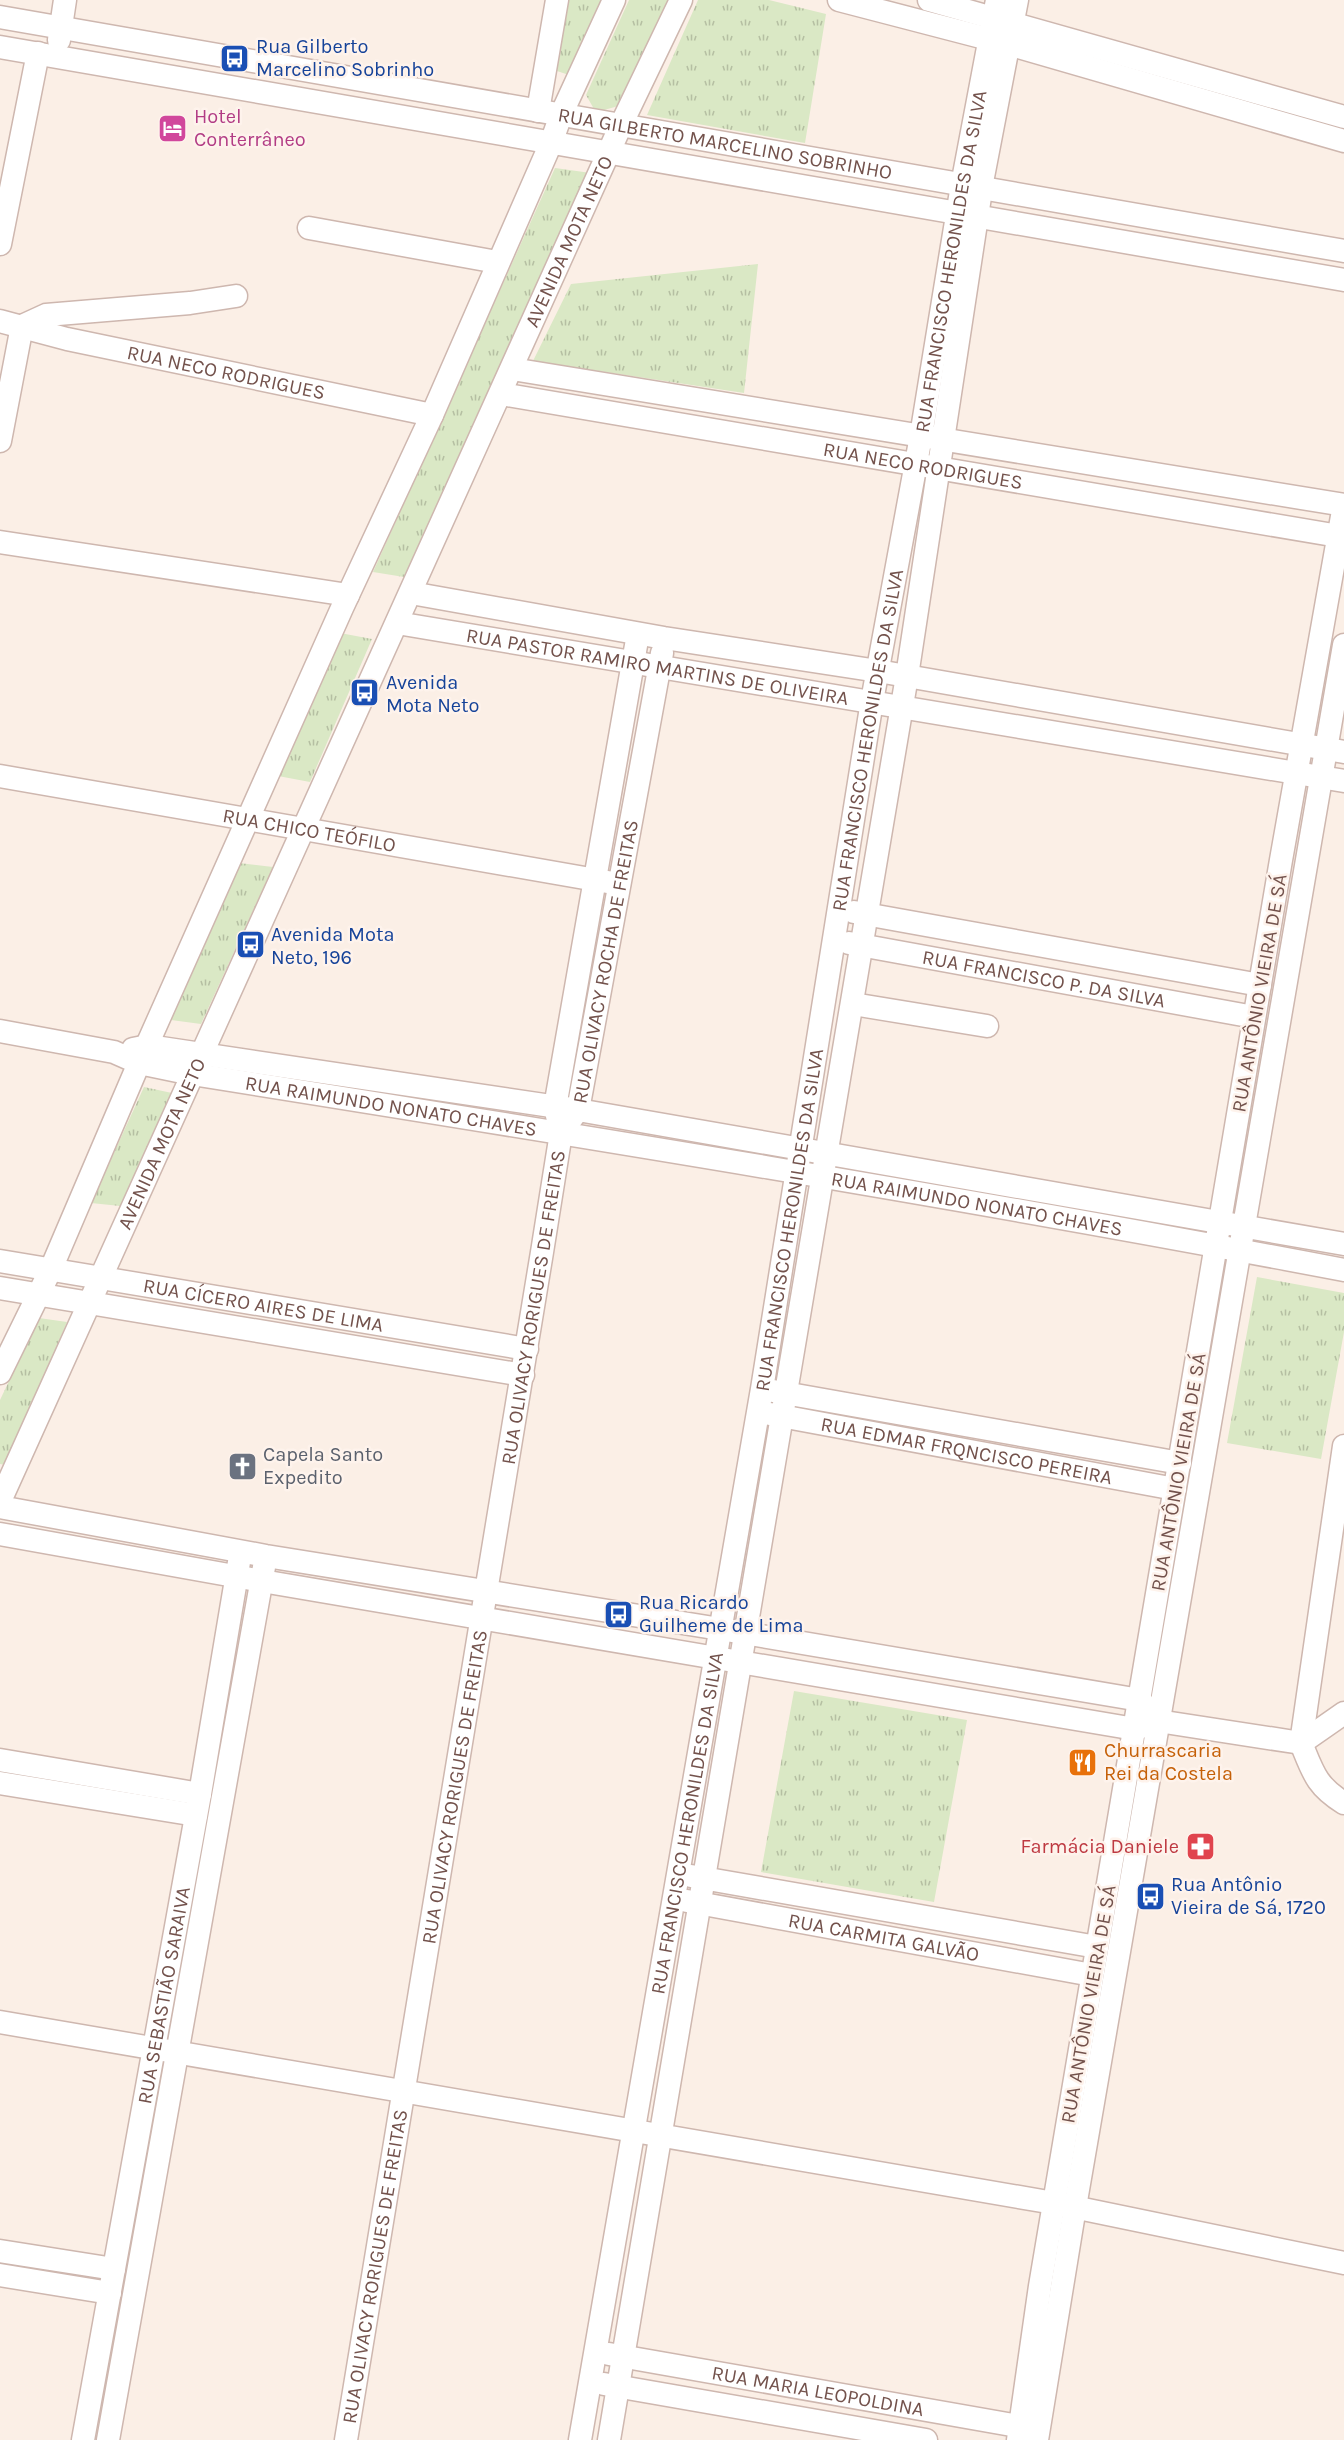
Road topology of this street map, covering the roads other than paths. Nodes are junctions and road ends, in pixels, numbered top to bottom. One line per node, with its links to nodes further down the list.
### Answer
1 (65, 0): 10 (street)
2 (557, 0): 15 (street)
3 (614, 0): 16 (street)
4 (681, 0): 18 (street, AVENIDA MOTA NETO)
5 (839, 0): 9 (street)
6 (929, 0): 9 (street)
7 (1017, 0): 9 (street, RUA FRANCISCO HERONILDES DA SILVA)
8 (0, 17): 10 (street, RUA GILBERTO MARCELINO SOBRINHO)
9 (1000, 24): 13 (street); 14 (street); 22 (street, RUA FRANCISCO HERONILDES DA SILVA)
10 (61, 28): 12 (street); 15 (street, RUA GILBERTO MARCELINO SOBRINHO)
11 (0, 47): 12 (street, RUA GILBERTO MARCELINO SOBRINHO)
12 (47, 55): 20 (street, RUA GILBERTO MARCELINO SOBRINHO); 25 (street)
13 (1150, 62): 14 (street); 17 (street)
14 (1145, 85): 19 (street)
15 (538, 111): 16 (street, RUA GILBERTO MARCELINO SOBRINHO)
16 (561, 115): 18 (street, RUA GILBERTO MARCELINO SOBRINHO); 20 (street)
17 (1344, 117)
18 (621, 125): 21 (street, AVENIDA MOTA NETO); 22 (street, RUA GILBERTO MARCELINO SOBRINHO)
19 (1344, 141)
20 (551, 143): 21 (street, RUA GILBERTO MARCELINO SOBRINHO); 27 (street)
21 (610, 153): 23 (street, RUA GILBERTO MARCELINO SOBRINHO); 31 (street, AVENIDA MOTA NETO)
22 (972, 186): 23 (street, RUA FRANCISCO HERONILDES DA SILVA); 26 (street, RUA GILBERTO MARCELINO SOBRINHO)
23 (967, 215): 28 (street, RUA GILBERTO MARCELINO SOBRINHO); 34 (street, RUA FRANCISCO HERONILDES DA SILVA); 35 (street, RUA FRANCISCO HERONILDES DA SILVA)
24 (309, 228): 27 (street)
25 (0, 244)
26 (1344, 251)
27 (497, 262): 33 (street)
28 (1344, 280)
29 (236, 297): 30 (street)
30 (11, 323): 33 (street, RUA NECO RODRIGUES); 36 (street)
31 (512, 369): 32 (street, AVENIDA MOTA NETO); 34 (street, RUA NECO RODRIGUES)
32 (501, 394): 37 (street, RUA NECO RODRIGUES); 44 (street, AVENIDA MOTA NETO)
33 (432, 415): 45 (street)
34 (921, 436): 35 (street, RUA NECO RODRIGUES); 37 (street, RUA FRANCISCO HERONILDES DA SILVA)
35 (944, 440): 38 (street, RUA FRANCISCO HERONILDES DA SILVA); 39 (street, RUA NECO RODRIGUES)
36 (0, 441)
37 (915, 464): 38 (street, RUA NECO RODRIGUES); 52 (street, RUA FRANCISCO HERONILDES DA SILVA)
38 (939, 468): 41 (street, RUA NECO RODRIGUES); 53 (street, RUA FRANCISCO HERONILDES DA SILVA)
39 (1172, 477): 40 (street, RUA NECO RODRIGUES); 41 (street)
40 (1344, 505): 42 (street, RUA ANTÔNIO VIEIRA DE SÁ)
41 (1168, 507): 42 (street, RUA NECO RODRIGUES)
42 (1341, 536): 56 (street, RUA ANTÔNIO VIEIRA DE SÁ)
43 (0, 542): 45 (street)
44 (411, 593): 46 (street, AVENIDA MOTA NETO); 47 (street, RUA PASTOR RAMIRO MARTINS DE OLIVEIRA)
45 (348, 596): 64 (street)
46 (397, 623): 50 (street, RUA PASTOR RAMIRO MARTINS DE OLIVEIRA); 65 (street, AVENIDA MOTA NETO)
47 (638, 634): 48 (street, RUA PASTOR RAMIRO MARTINS DE OLIVEIRA); 50 (street, RUA OLIVACY ROCHA DE FREITAS)
48 (664, 638): 51 (street, RUA OLIVACY ROCHA DE FREITAS); 52 (street, RUA PASTOR RAMIRO MARTINS DE OLIVEIRA)
49 (1344, 645): 57 (street, RUA ANTÔNIO VIEIRA DE SÁ)
50 (634, 662): 51 (street, RUA PASTOR RAMIRO MARTINS DE OLIVEIRA); 62 (street, RUA OLIVACY ROCHA DE FREITAS)
51 (660, 666): 54 (street, RUA PASTOR RAMIRO MARTINS DE OLIVEIRA); 63 (street, RUA OLIVACY ROCHA DE FREITAS)
52 (878, 671): 53 (street, RUA PASTOR RAMIRO MARTINS DE OLIVEIRA); 54 (street, RUA FRANCISCO HERONILDES DA SILVA)
53 (907, 676): 55 (street, RUA FRANCISCO HERONILDES DA SILVA); 56 (street, RUA PASTOR RAMIRO MARTINS DE OLIVEIRA)
54 (872, 701): 55 (street, RUA PASTOR RAMIRO MARTINS DE OLIVEIRA); 68 (street, RUA FRANCISCO HERONILDES DA SILVA)
55 (901, 706): 58 (street, RUA PASTOR RAMIRO MARTINS DE OLIVEIRA); 69 (street, RUA FRANCISCO HERONILDES DA SILVA)
56 (1301, 744): 57 (street, RUA PASTOR RAMIRO MARTINS DE OLIVEIRA); 58 (street, RUA ANTÔNIO VIEIRA DE SÁ)
57 (1335, 750): 60 (street, RUA ANTÔNIO VIEIRA DE SÁ)
58 (1297, 771): 60 (street, RUA PASTOR RAMIRO MARTINS DE OLIVEIRA); 72 (street, RUA ANTÔNIO VIEIRA DE SÁ)
59 (0, 776): 64 (street, RUA CHICO TEÓFILO)
60 (1322, 776): 61 (street, RUA PASTOR RAMIRO MARTINS DE OLIVEIRA); 89 (street, RUA ANTÔNIO VIEIRA DE SÁ)
61 (1344, 781)
62 (607, 810): 63 (street); 66 (street, RUA OLIVACY ROCHA DE FREITAS)
63 (632, 815): 67 (street, RUA OLIVACY ROCHA DE FREITAS)
64 (248, 819): 65 (street, RUA CHICO TEÓFILO); 77 (street)
65 (302, 829): 66 (street, RUA CHICO TEÓFILO); 78 (street, AVENIDA MOTA NETO)
66 (596, 880): 67 (street, RUA CHICO TEÓFILO); 81 (street, RUA OLIVACY ROCHA DE FREITAS)
67 (619, 884): 82 (street, RUA OLIVACY ROCHA DE FREITAS)
68 (838, 909): 69 (street, RUA FRANCISCO P. DA SILVA); 70 (street, RUA FRANCISCO HERONILDES DA SILVA)
69 (868, 914): 71 (street, RUA FRANCISCO HERONILDES DA SILVA); 72 (street, RUA FRANCISCO P. DA SILVA)
70 (833, 940): 71 (street, RUA FRANCISCO P. DA SILVA); 84 (street, RUA FRANCISCO HERONILDES DA SILVA)
71 (862, 946): 73 (street, RUA FRANCISCO HERONILDES DA SILVA); 74 (street, RUA FRANCISCO P. DA SILVA)
72 (1260, 985): 74 (street, RUA ANTÔNIO VIEIRA DE SÁ)
73 (853, 1004): 75 (street); 85 (street, RUA FRANCISCO HERONILDES DA SILVA)
74 (1254, 1017): 88 (street, RUA ANTÔNIO VIEIRA DE SÁ)
75 (987, 1026)
76 (0, 1031): 77 (street, RUA RAIMUNDO NONATO CHAVES)
77 (144, 1055): 78 (street, RUA RAIMUNDO NONATO CHAVES); 94 (street)
78 (197, 1064): 79 (street, RUA RAIMUNDO NONATO CHAVES); 80 (street, RUA RAIMUNDO NONATO CHAVES); 96 (street, AVENIDA MOTA NETO)
79 (391, 1083): 80 (street); 81 (street, RUA RAIMUNDO NONATO CHAVES)
80 (388, 1105): 83 (street, RUA RAIMUNDO NONATO CHAVES)
81 (555, 1107): 82 (street, RUA RAIMUNDO NONATO CHAVES); 83 (street, RUA OLIVACY ROCHA DE FREITAS)
82 (578, 1110): 83 (street, RUA OLIVACY ROCHA DE FREITAS); 84 (street, RUA RAIMUNDO NONATO CHAVES)
83 (561, 1133): 86 (street, RUA RAIMUNDO NONATO CHAVES); 102 (street, RUA OLIVACY RORIGUES DE FREITAS)
84 (799, 1149): 85 (street, RUA RAIMUNDO NONATO CHAVES); 86 (street, RUA FRANCISCO HERONILDES DA SILVA)
85 (828, 1154): 87 (street, RUA FRANCISCO HERONILDES DA SILVA); 88 (street, RUA RAIMUNDO NONATO CHAVES)
86 (795, 1173): 87 (street, RUA RAIMUNDO NONATO CHAVES); 105 (street, RUA FRANCISCO HERONILDES DA SILVA)
87 (823, 1178): 91 (street, RUA RAIMUNDO NONATO CHAVES); 106 (street, RUA FRANCISCO HERONILDES DA SILVA)
88 (1220, 1222): 89 (street, RUA RAIMUNDO NONATO CHAVES); 91 (street, RUA ANTÔNIO VIEIRA DE SÁ)
89 (1245, 1227): 90 (street, RUA RAIMUNDO NONATO CHAVES); 92 (street, RUA ANTÔNIO VIEIRA DE SÁ)
90 (1344, 1244)
91 (1216, 1246): 92 (street, RUA RAIMUNDO NONATO CHAVES); 112 (street, RUA ANTÔNIO VIEIRA DE SÁ)
92 (1241, 1251): 95 (street, RUA RAIMUNDO NONATO CHAVES); 133 (street, RUA ANTÔNIO VIEIRA DE SÁ)
93 (0, 1261): 94 (street, RUA CÍCERO AIRES DE LIMA)
94 (51, 1269): 96 (street, RUA CÍCERO AIRES DE LIMA); 98 (street)
95 (1344, 1270)
96 (100, 1278): 99 (street, AVENIDA MOTA NETO); 100 (street, RUA CÍCERO AIRES DE LIMA)
97 (0, 1288): 98 (street, RUA CÍCERO AIRES DE LIMA)
98 (38, 1294): 99 (street, RUA CÍCERO AIRES DE LIMA); 103 (street)
99 (89, 1304): 101 (street, RUA CÍCERO AIRES DE LIMA); 114 (street, AVENIDA MOTA NETO)
100 (288, 1309): 101 (street); 102 (street, RUA CÍCERO AIRES DE LIMA)
101 (281, 1336): 104 (street, RUA CÍCERO AIRES DE LIMA)
102 (527, 1349): 104 (street, RUA OLIVACY RORIGUES DE FREITAS)
103 (0, 1373)
104 (523, 1375): 125 (street, RUA OLIVACY RORIGUES DE FREITAS)
105 (762, 1389): 106 (street, RUA EDMAR FRQNCISCO PEREIRA); 107 (street, RUA FRANCISCO HERONILDES DA SILVA)
106 (786, 1393): 108 (street, RUA FRANCISCO HERONILDES DA SILVA); 109 (street, RUA EDMAR FRQNCISCO PEREIRA)
107 (757, 1412): 108 (street, RUA EDMAR FRQNCISCO PEREIRA); 127 (street, RUA FRANCISCO HERONILDES DA SILVA)
108 (783, 1417): 111 (street, RUA EDMAR FRQNCISCO PEREIRA); 128 (street, RUA FRANCISCO HERONILDES DA SILVA)
109 (994, 1430): 111 (street); 112 (street, RUA EDMAR FRQNCISCO PEREIRA)
110 (1344, 1446): 120 (street)
111 (989, 1455): 113 (street, RUA EDMAR FRQNCISCO PEREIRA)
112 (1180, 1463): 113 (street, RUA ANTÔNIO VIEIRA DE SÁ)
113 (1175, 1489): 131 (street, RUA ANTÔNIO VIEIRA DE SÁ)
114 (0, 1501)
115 (0, 1507): 117 (street)
116 (0, 1534): 121 (street)
117 (241, 1552): 118 (street); 121 (street, RUA SEBASTIÃO SARAIVA)
118 (266, 1556): 119 (street); 122 (street, RUA SEBASTIÃO SARAIVA)
119 (315, 1564): 124 (street); 125 (street)
120 (1327, 1565): 123 (street); 135 (street)
121 (237, 1576): 122 (street); 139 (street, RUA SEBASTIÃO SARAIVA)
122 (262, 1581): 124 (street); 150 (street, RUA SEBASTIÃO SARAIVA)
123 (1344, 1583)
124 (311, 1589): 126 (street)
125 (488, 1592): 126 (street, RUA OLIVACY RORIGUES DE FREITAS); 127 (street)
126 (484, 1618): 129 (street); 151 (street, RUA OLIVACY RORIGUES DE FREITAS)
127 (720, 1629): 128 (street); 129 (street, RUA FRANCISCO HERONILDES DA SILVA)
128 (746, 1633): 130 (street, RUA FRANCISCO HERONILDES DA SILVA); 131 (street)
129 (715, 1657): 130 (street); 140 (street, RUA FRANCISCO HERONILDES DA SILVA)
130 (741, 1662): 134 (street); 141 (street, RUA FRANCISCO HERONILDES DA SILVA)
131 (1140, 1700): 133 (street); 134 (street, RUA ANTÔNIO VIEIRA DE SÁ)
132 (1344, 1713): 135 (street)
133 (1158, 1721): 134 (street); 135 (street); 154 (street, RUA ANTÔNIO VIEIRA DE SÁ)
134 (1135, 1729): 144 (street, RUA ANTÔNIO VIEIRA DE SÁ)
135 (1302, 1743): 138 (street)
136 (0, 1760): 139 (street)
137 (0, 1783): 139 (street)
138 (1344, 1803)
139 (198, 1805): 149 (street, RUA SEBASTIÃO SARAIVA)
140 (679, 1874): 141 (street, RUA CARMITA GALVÃO); 142 (street, RUA FRANCISCO HERONILDES DA SILVA)
141 (704, 1878): 143 (street, RUA FRANCISCO HERONILDES DA SILVA); 144 (street, RUA CARMITA GALVÃO)
142 (674, 1899): 143 (street, RUA CARMITA GALVÃO); 147 (street, RUA FRANCISCO HERONILDES DA SILVA)
143 (700, 1902): 145 (street, RUA CARMITA GALVÃO); 148 (street, RUA FRANCISCO HERONILDES DA SILVA)
144 (1097, 1947): 145 (street, RUA ANTÔNIO VIEIRA DE SÁ)
145 (1092, 1975): 154 (street, RUA ANTÔNIO VIEIRA DE SÁ)
146 (0, 2022): 149 (street)
147 (651, 2036): 148 (street); 152 (street, RUA FRANCISCO HERONILDES DA SILVA)
148 (676, 2042): 153 (street, RUA FRANCISCO HERONILDES DA SILVA)
149 (153, 2049): 150 (street); 155 (street, RUA SEBASTIÃO SARAIVA)
150 (177, 2053): 151 (street); 156 (street, RUA SEBASTIÃO SARAIVA)
151 (403, 2092): 152 (street); 171 (street, RUA OLIVACY RORIGUES DE FREITAS)
152 (634, 2132): 153 (street); 162 (street, RUA FRANCISCO HERONILDES DA SILVA)
153 (660, 2136): 154 (street); 163 (street, RUA FRANCISCO HERONILDES DA SILVA)
154 (1064, 2205): 158 (street); 168 (street, RUA ANTÔNIO VIEIRA DE SÁ)
155 (122, 2226): 156 (street); 159 (street, RUA SEBASTIÃO SARAIVA)
156 (145, 2230): 170 (street, RUA SEBASTIÃO SARAIVA)
157 (0, 2251): 159 (street)
158 (1344, 2263)
159 (114, 2269): 161 (street, RUA SEBASTIÃO SARAIVA)
160 (0, 2275): 161 (street)
161 (110, 2293): 169 (street, RUA SEBASTIÃO SARAIVA)
162 (596, 2352): 163 (street, RUA MARIA LEOPOLDINA); 165 (street, RUA FRANCISCO HERONILDES DA SILVA)
163 (623, 2357): 164 (street, RUA MARIA LEOPOLDINA); 166 (street, RUA FRANCISCO HERONILDES DA SILVA)
164 (748, 2378): 167 (street); 168 (street, RUA MARIA LEOPOLDINA)
165 (590, 2382): 166 (street, RUA MARIA LEOPOLDINA); 172 (street, RUA FRANCISCO HERONILDES DA SILVA)
166 (618, 2387): 167 (street, RUA MARIA LEOPOLDINA); 173 (street, RUA FRANCISCO HERONILDES DA SILVA)
167 (744, 2409): 174 (street, RUA MARIA LEOPOLDINA)
168 (1028, 2434)
169 (83, 2440)
170 (108, 2440)
171 (346, 2440)
172 (580, 2440)
173 (609, 2440)
174 (926, 2440)

